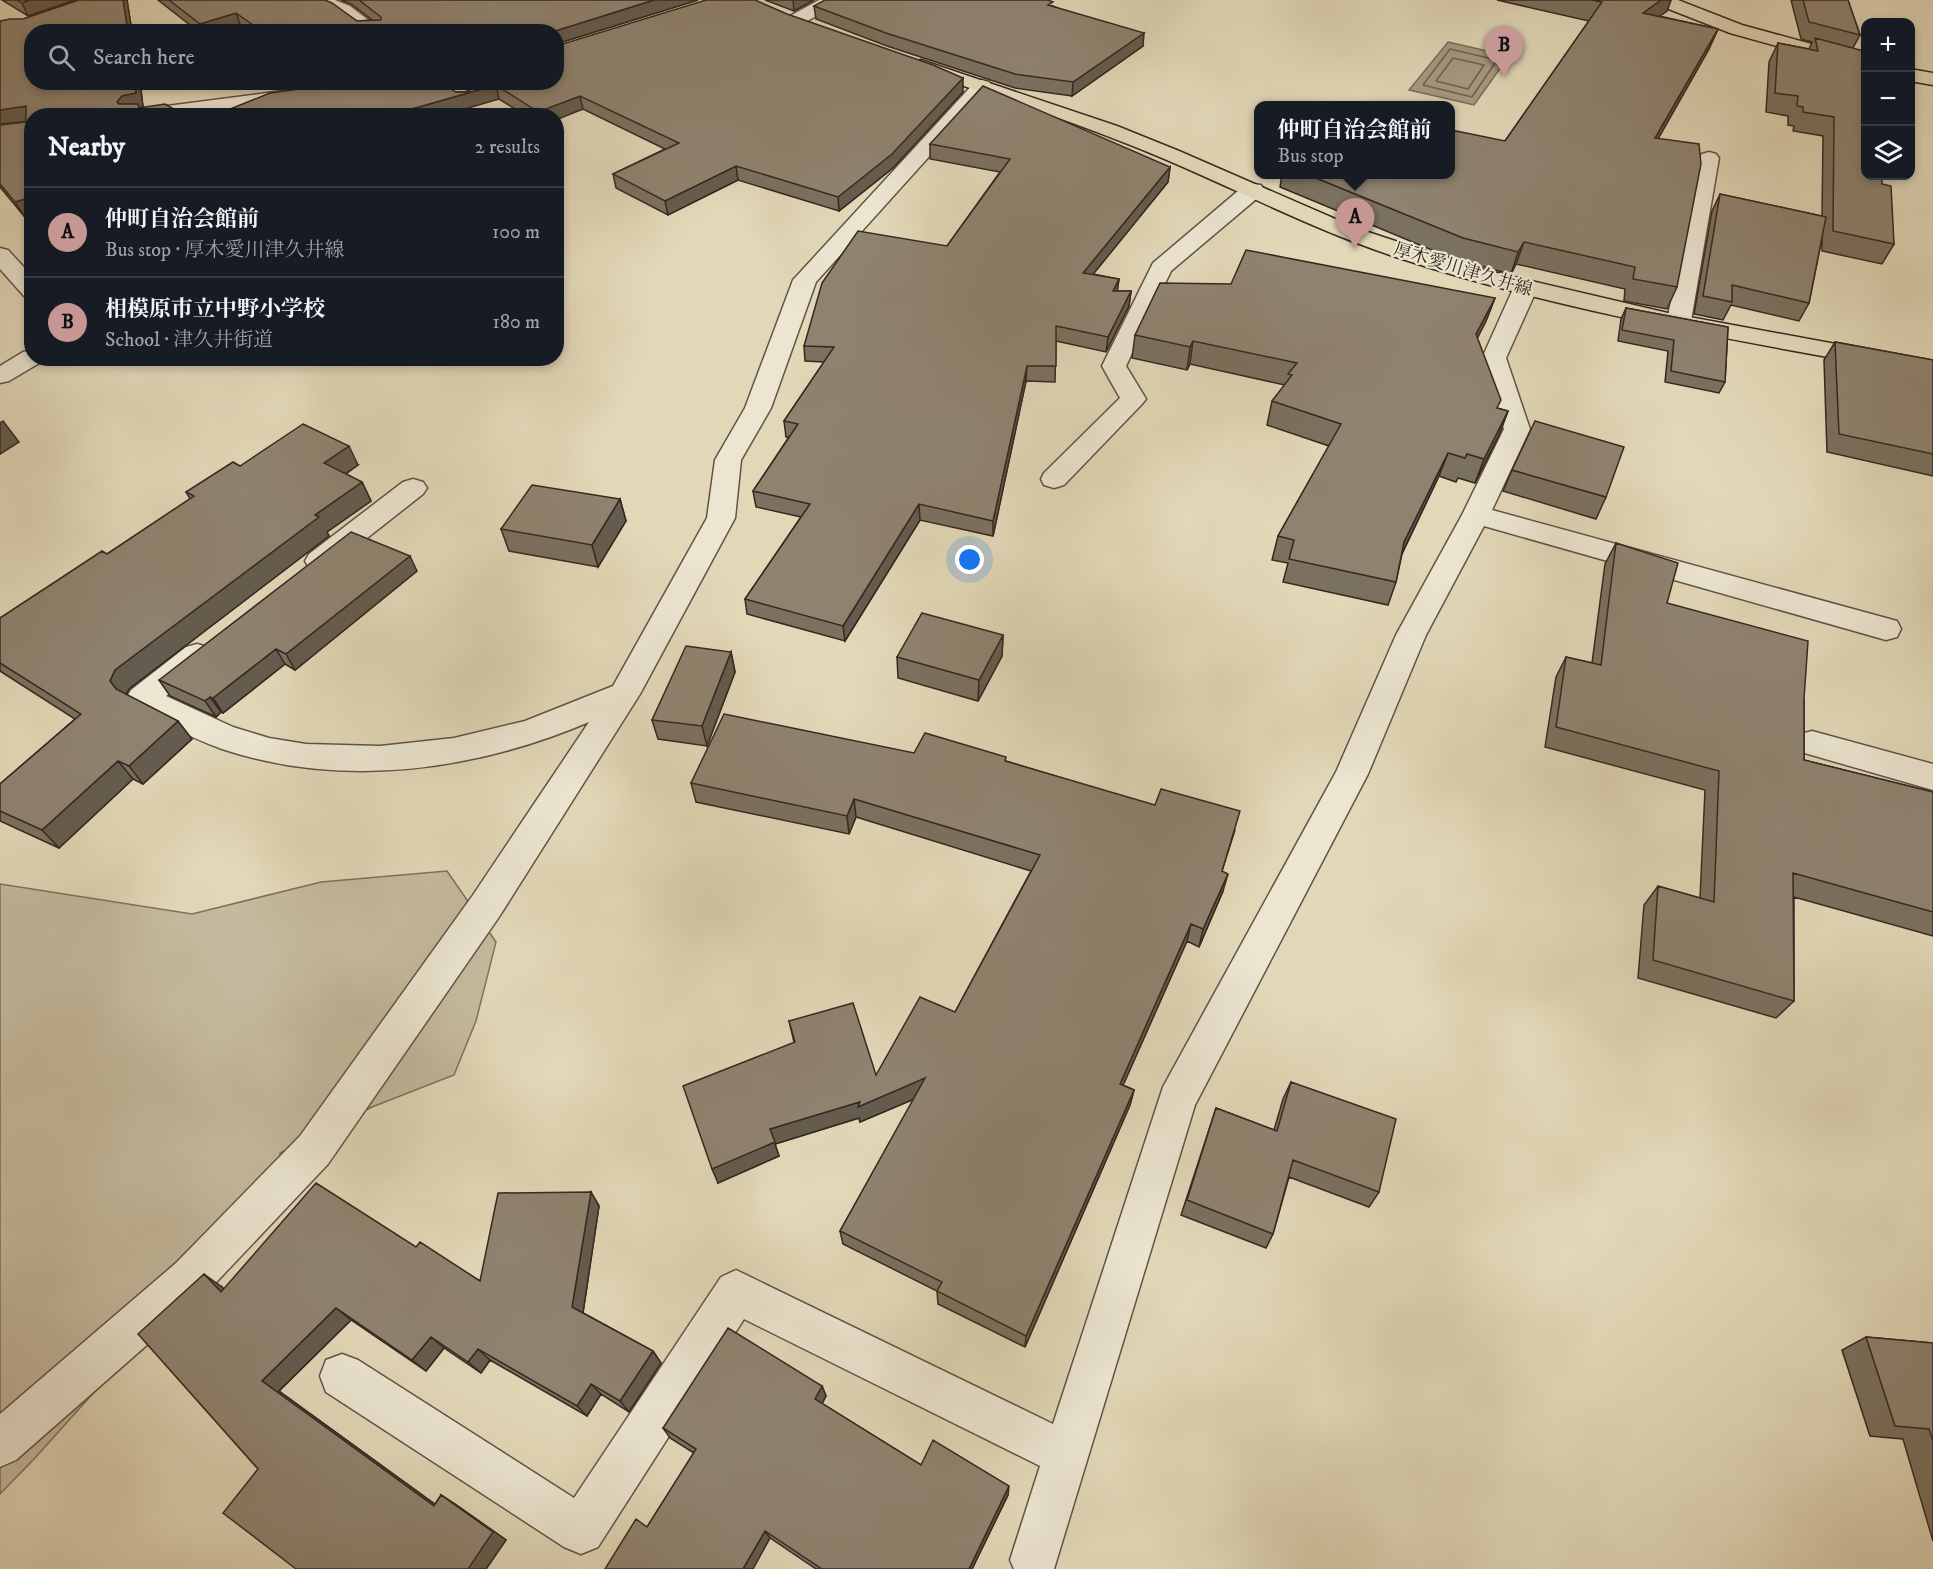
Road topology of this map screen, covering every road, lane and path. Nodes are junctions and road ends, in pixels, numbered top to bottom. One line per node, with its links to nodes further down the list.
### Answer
1 (320, 0): 5 (street)
2 (832, 0): 4 (street)
3 (1662, 0): 8 (main road)
4 (786, 18): 6 (main road)
5 (364, 24)
6 (815, 28)
7 (900, 59): 11 (main road, 厚木愛川津久井線)
8 (1861, 64)
9 (1915, 76): 10 (main road)
10 (1933, 79)
11 (982, 86): 17 (main road, 厚木愛川津久井線); 31 (street)
12 (454, 90): 14 (street)
13 (306, 94): 15 (street)
14 (465, 100)
15 (230, 108)
16 (1709, 158): 21 (street)
17 (1253, 190): 20 (main road, 厚木愛川津久井線); 25 (street)
18 (0, 255): 19 (street)
19 (24, 282)
20 (1525, 289): 21 (main road, 厚木愛川津久井線); 27 (street)
21 (1679, 321): 23 (main road, 厚木愛川津久井線)
22 (24, 362): 24 (street)
23 (1933, 369)
24 (0, 376)
25 (1054, 479)
26 (413, 488): 28 (street)
27 (1476, 515): 29 (street); 36 (street)
28 (301, 575)
29 (1886, 628)
30 (216, 640): 31 (street)
31 (624, 694): 35 (street)
32 (1812, 743): 33 (street)
33 (1933, 777)
34 (342, 1376): 36 (street)
35 (0, 1444)
36 (1066, 1455): 37 (street)
37 (1034, 1560)

